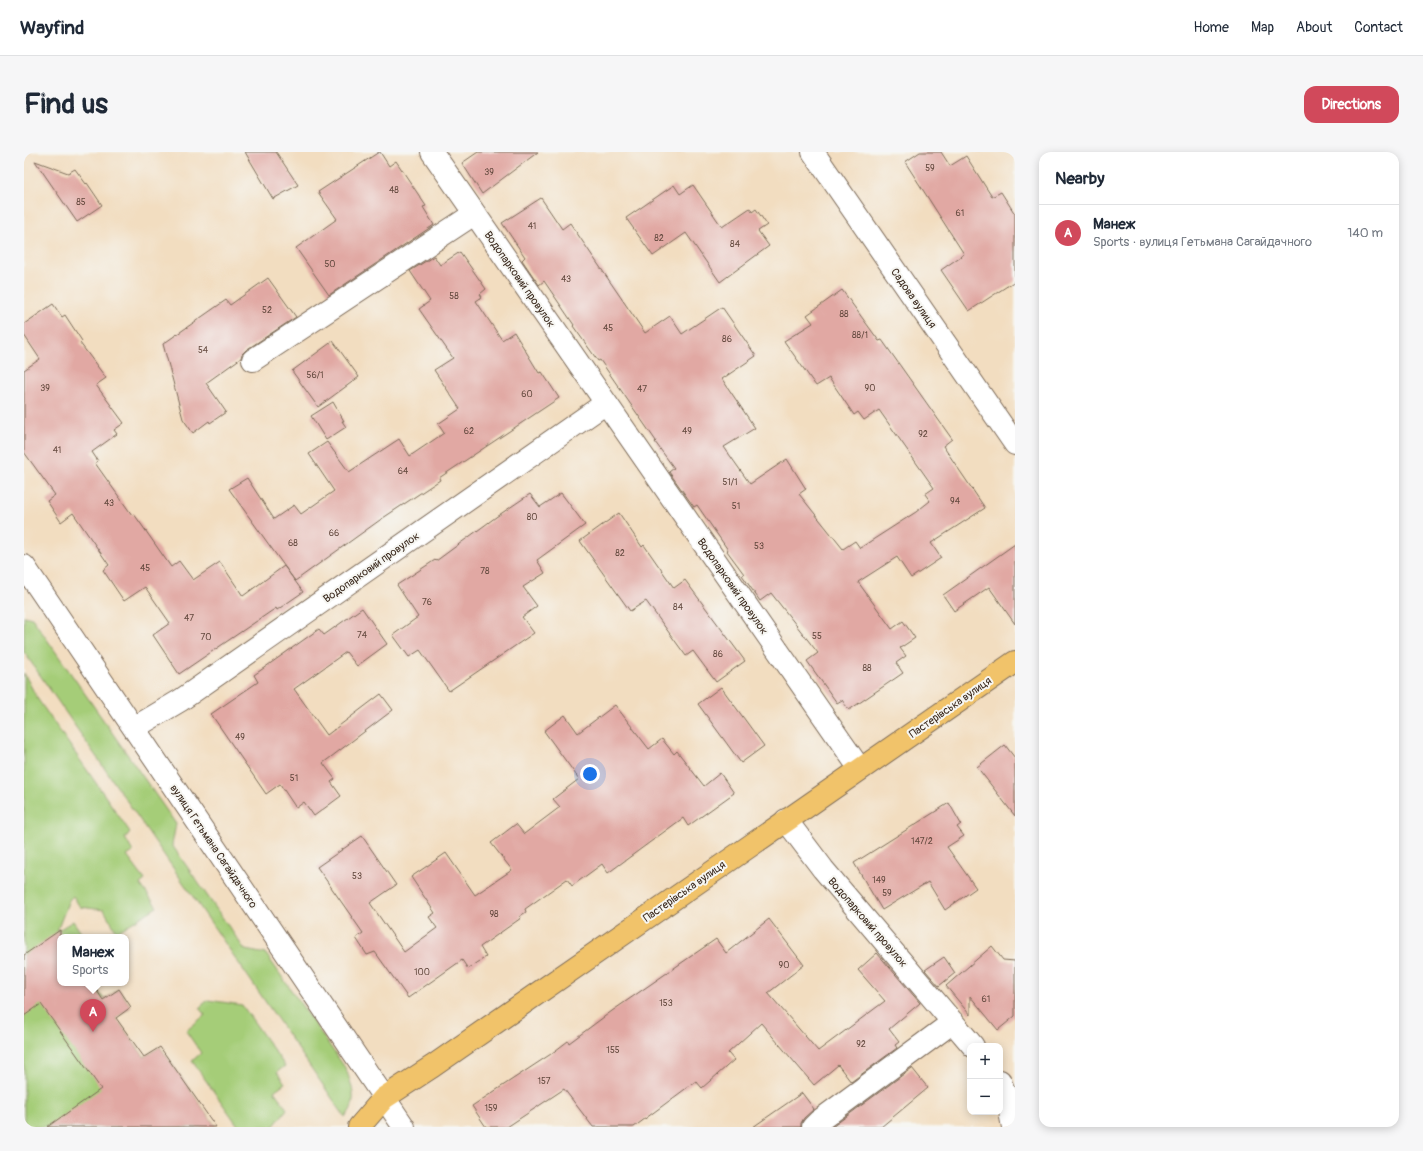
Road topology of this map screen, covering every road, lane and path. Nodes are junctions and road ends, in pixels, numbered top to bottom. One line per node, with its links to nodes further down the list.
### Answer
1 (432, 152): 3 (street, Водопарковий провулок)
2 (813, 152): 6 (street, Садова вулиця)
3 (474, 214): 4 (street); 5 (street, Водопарковий провулок)
4 (253, 360)
5 (606, 403): 9 (street, Водопарковий провулок); 10 (street, Водопарковий провулок)
6 (1015, 444)
7 (24, 566): 9 (street, вулиця Гетьмана Сагайдачного)
8 (1015, 662): 10 (main road, Пастерівська вулиця)
9 (134, 728): 15 (street, вулиця Гетьмана Сагайдачного)
10 (860, 769): 11 (main road, Пастерівська вулиця)
11 (786, 820): 12 (street, Водопарковий провулок); 15 (main road, Пастерівська вулиця)
12 (953, 1022): 13 (street, Водопарковий провулок); 18 (street)
13 (970, 1043)
14 (1003, 1089): 19 (street)
15 (384, 1098): 16 (main road, Пастерівська вулиця); 17 (street, вулиця Гетьмана Сагайдачного)
16 (359, 1127)
17 (404, 1127)
18 (813, 1127)
19 (1013, 1127)

